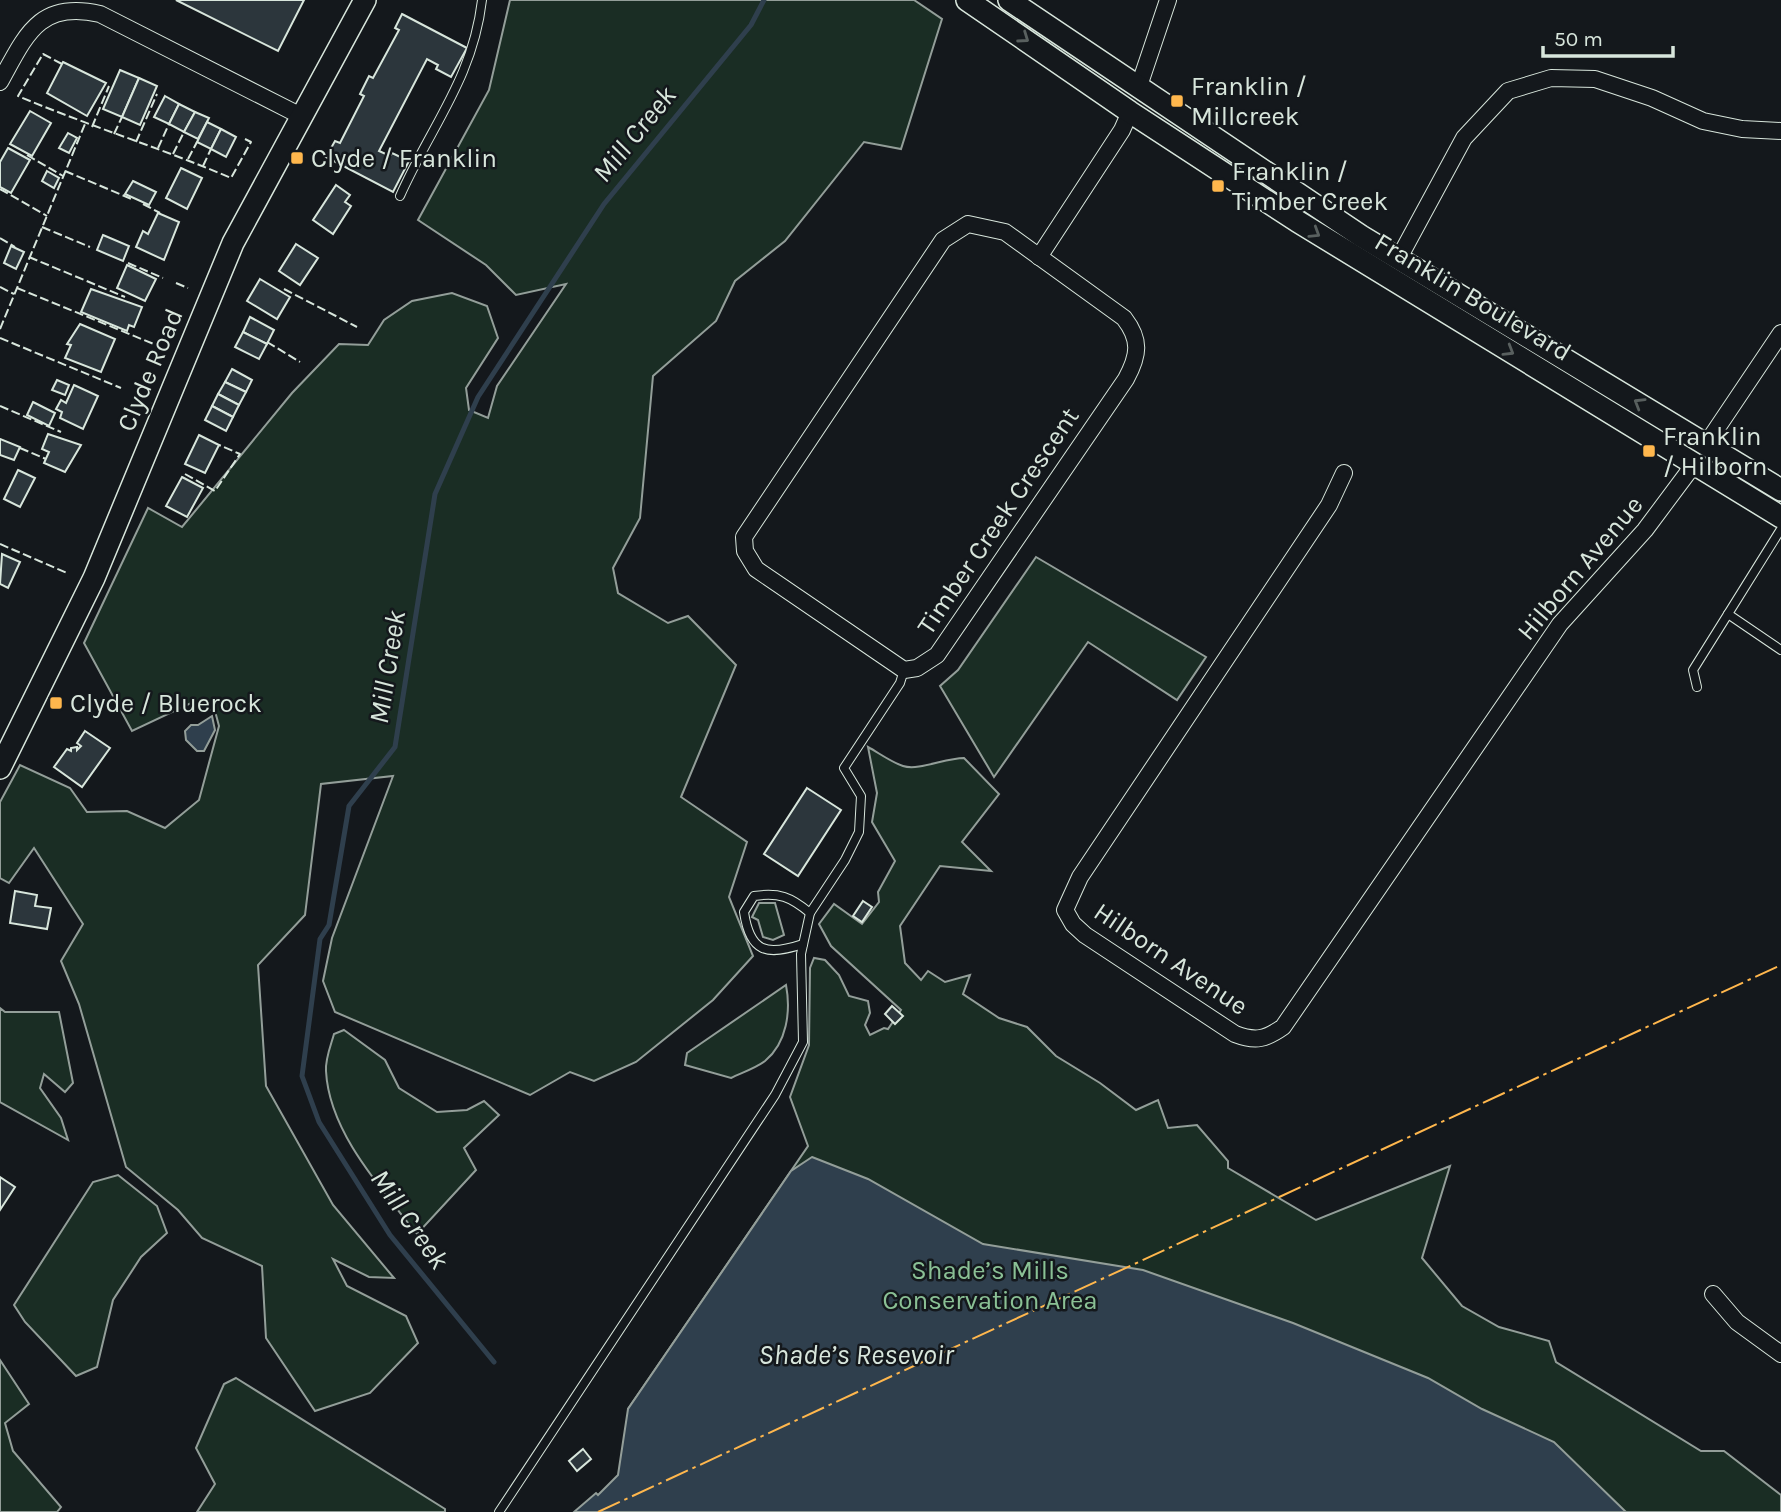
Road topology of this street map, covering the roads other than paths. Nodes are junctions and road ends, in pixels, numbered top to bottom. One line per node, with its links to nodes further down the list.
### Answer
1 (365, 0): 9 (main road, Clyde Road)
2 (482, 0): 11 (lane)
3 (967, 0): 8 (main road, Franklin Boulevard, one-way to 8)
4 (1009, 0): 7 (main road, Franklin Boulevard)
5 (1168, 0): 7 (street)
6 (0, 82): 9 (street)
7 (1138, 89): 13 (main road, Franklin Boulevard)
8 (1130, 113): 12 (street); 16 (main road, Franklin Boulevard, one-way to 16)
9 (301, 116): 25 (main road, Clyde Road)
10 (1781, 131): 13 (street)
11 (400, 196)
12 (1039, 257): 23 (street, Timber Creek Crescent); 23 (street, Timber Creek Crescent)
13 (1399, 258): 15 (main road, Franklin Boulevard, one-way to 13)
14 (1781, 333): 15 (street)
15 (1707, 443): 18 (main road, Franklin Boulevard)
16 (1695, 463): 17 (street, Hilborn Avenue); 19 (main road, Franklin Boulevard)
17 (1344, 473)
18 (1781, 490)
19 (1781, 517)
20 (1781, 529): 21 (lane)
21 (1728, 614): 22 (lane); 24 (lane)
22 (1781, 650)
23 (904, 670): 26 (lane)
24 (1697, 687)
25 (0, 768)
26 (810, 913): 27 (lane); 27 (lane)
27 (803, 944): 30 (lane)
28 (1713, 1294): 29 (street)
29 (1781, 1354)
30 (499, 1512)

